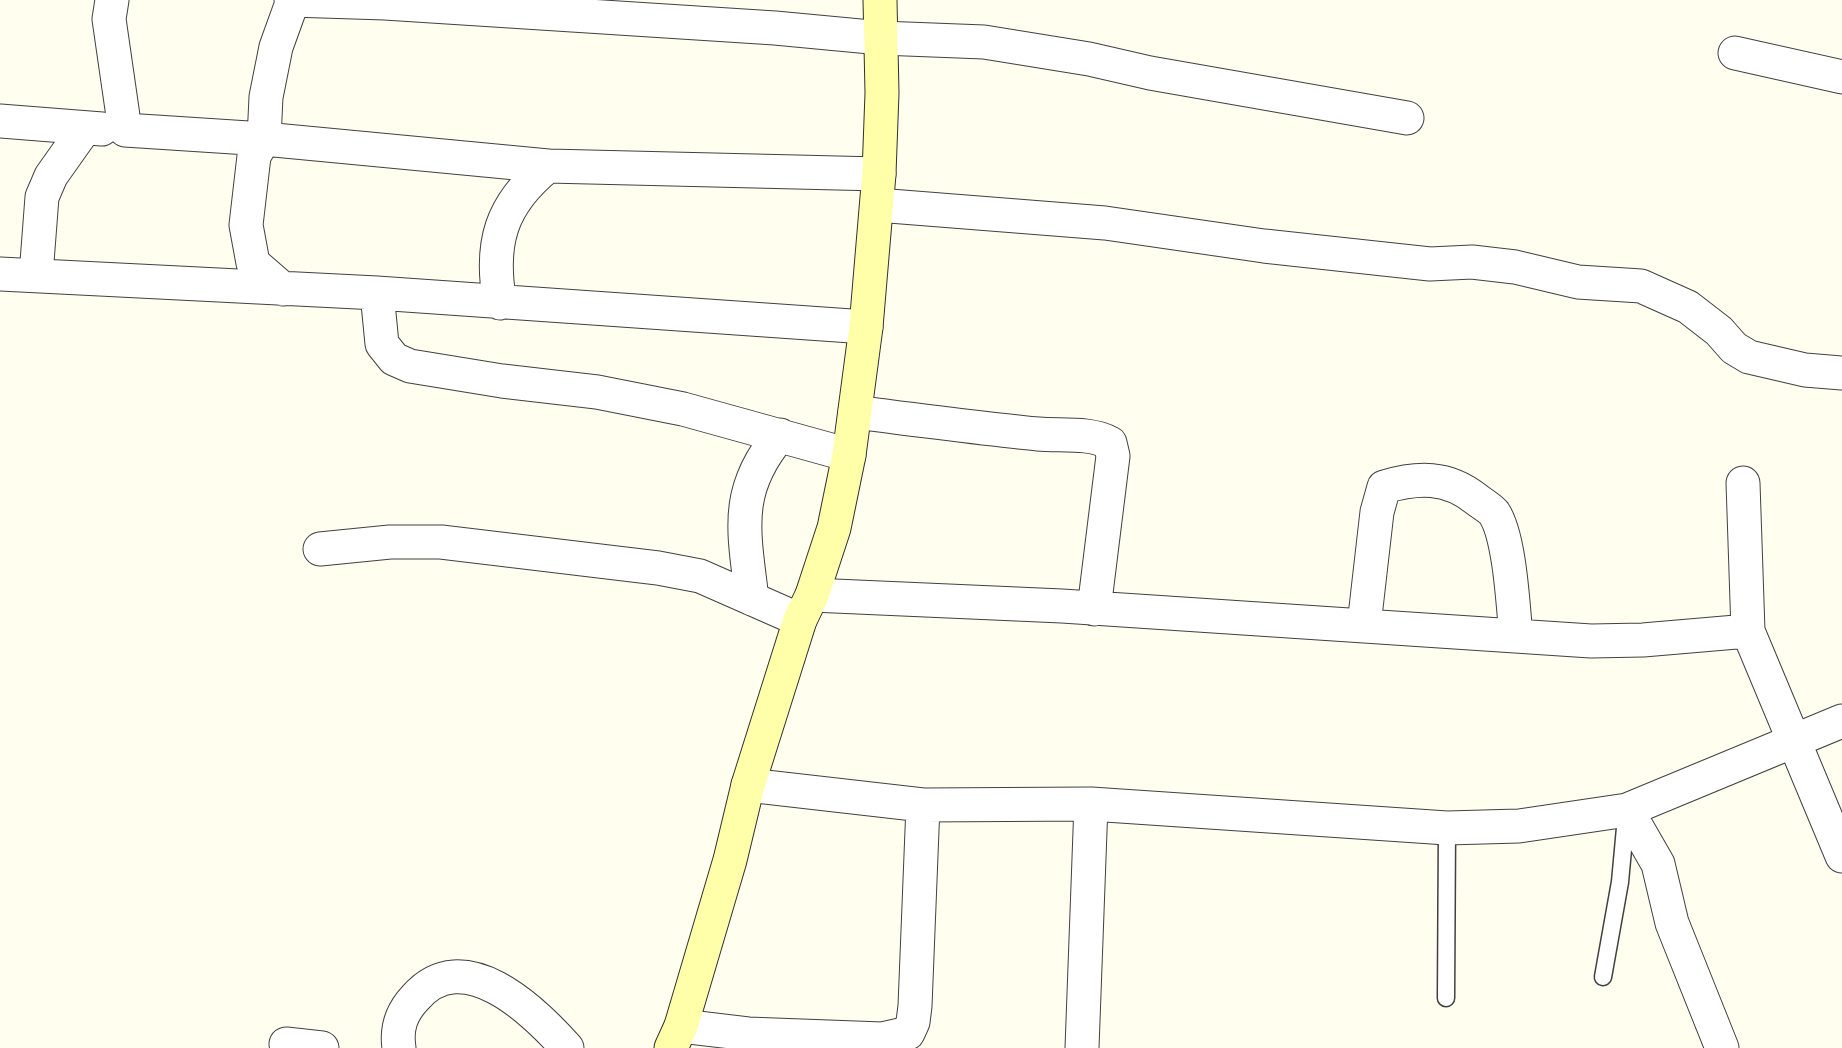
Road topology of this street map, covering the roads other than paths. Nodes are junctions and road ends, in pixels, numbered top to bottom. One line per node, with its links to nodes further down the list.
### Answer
1 (112, 0): 10 (street)
2 (292, 0): 4 (street); 11 (street)
3 (880, 0): 4 (street)
4 (881, 38): 7 (street); 13 (street)
5 (1735, 53): 6 (street)
6 (1842, 77)
7 (1407, 118)
8 (0, 121): 9 (street)
9 (85, 128): 10 (street); 15 (street)
10 (125, 130): 11 (street)
11 (264, 139): 12 (street); 16 (street)
12 (548, 165): 13 (street); 18 (street)
13 (878, 190): 19 (street); 20 (street)
14 (0, 274): 15 (street)
15 (36, 275): 16 (street)
16 (283, 289): 17 (street)
17 (377, 293): 18 (street); 22 (street)
18 (500, 303): 19 (street)
19 (866, 327): 21 (street)
20 (1842, 373)
21 (855, 412): 23 (street); 28 (street)
22 (780, 435): 23 (street); 26 (street)
23 (849, 455): 27 (street)
24 (1743, 483): 30 (street)
25 (320, 549): 26 (street)
26 (752, 598): 27 (street)
27 (806, 607): 28 (street); 34 (street)
28 (1094, 609): 29 (street)
29 (1364, 625): 31 (street); 31 (street)
30 (1748, 631): 31 (street); 33 (street)
31 (1516, 636)
32 (1842, 721): 33 (street)
33 (1794, 740): 37 (street); 39 (street)
34 (747, 785): 36 (street); 42 (street)
35 (1091, 804): 36 (street); 38 (street); 47 (street)
36 (923, 805): 42 (street)
37 (1627, 810): 38 (street); 40 (lane); 48 (street)
38 (1447, 828): 41 (lane)
39 (1842, 856)
40 (1603, 977)
41 (1446, 998)
42 (676, 1037)
43 (394, 1042): 46 (street)
44 (286, 1044): 45 (street)
45 (322, 1048)
46 (567, 1048)
47 (1082, 1048)
48 (1722, 1048)

